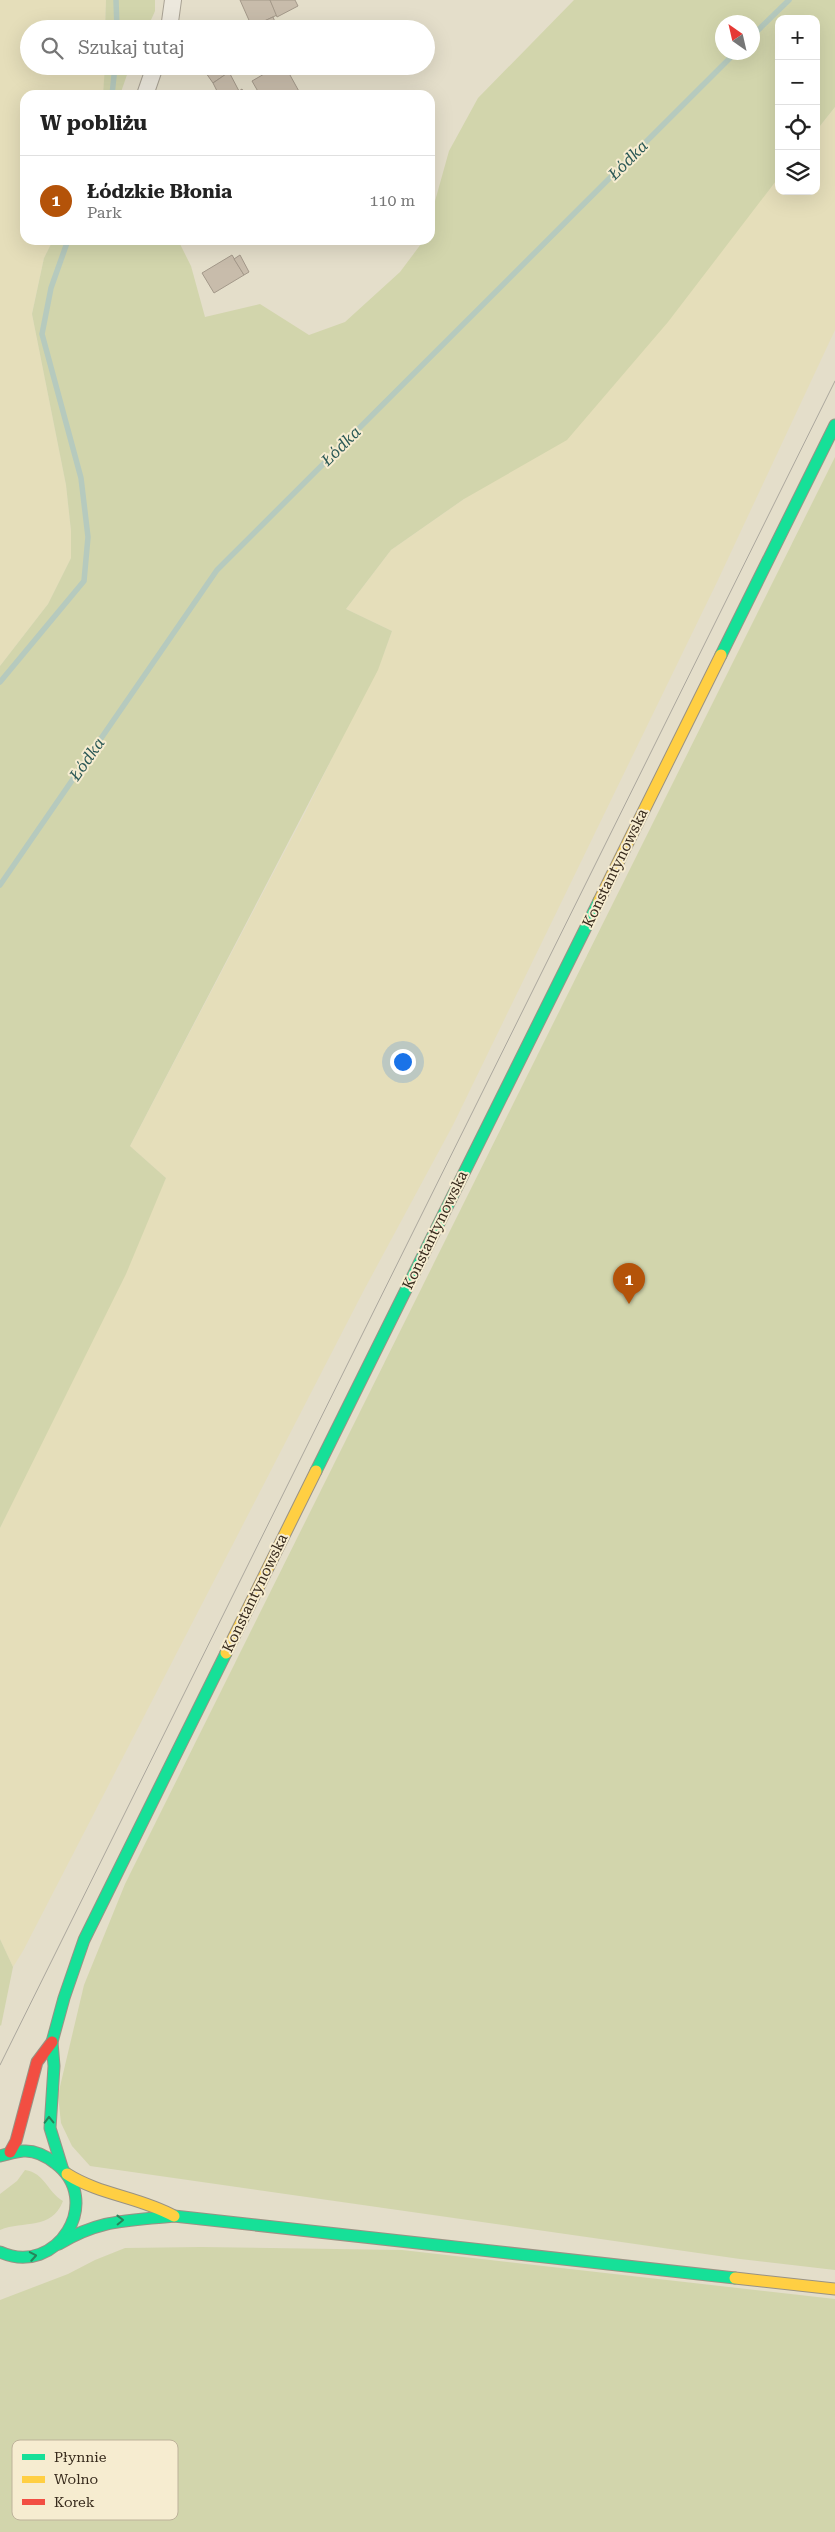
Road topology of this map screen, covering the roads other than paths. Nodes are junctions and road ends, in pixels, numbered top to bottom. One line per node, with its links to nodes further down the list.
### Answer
1 (173, 0): 2 (street)
2 (170, 20)
3 (152, 75): 4 (street)
4 (147, 90)
5 (835, 425): 6 (main road, Konstantynowska)
6 (52, 2042): 7 (main road, Konstantynowska); 8 (main road, Konstantynowska, one-way to 6)
7 (5, 2154): 8 (main road)
8 (64, 2170): 9 (main road); 10 (main road, Konstantynowska)
9 (174, 2216): 10 (main road, one-way to 9); 12 (main road)
10 (59, 2244): 11 (main road, one-way to 10)
11 (1, 2254)
12 (835, 2289)

